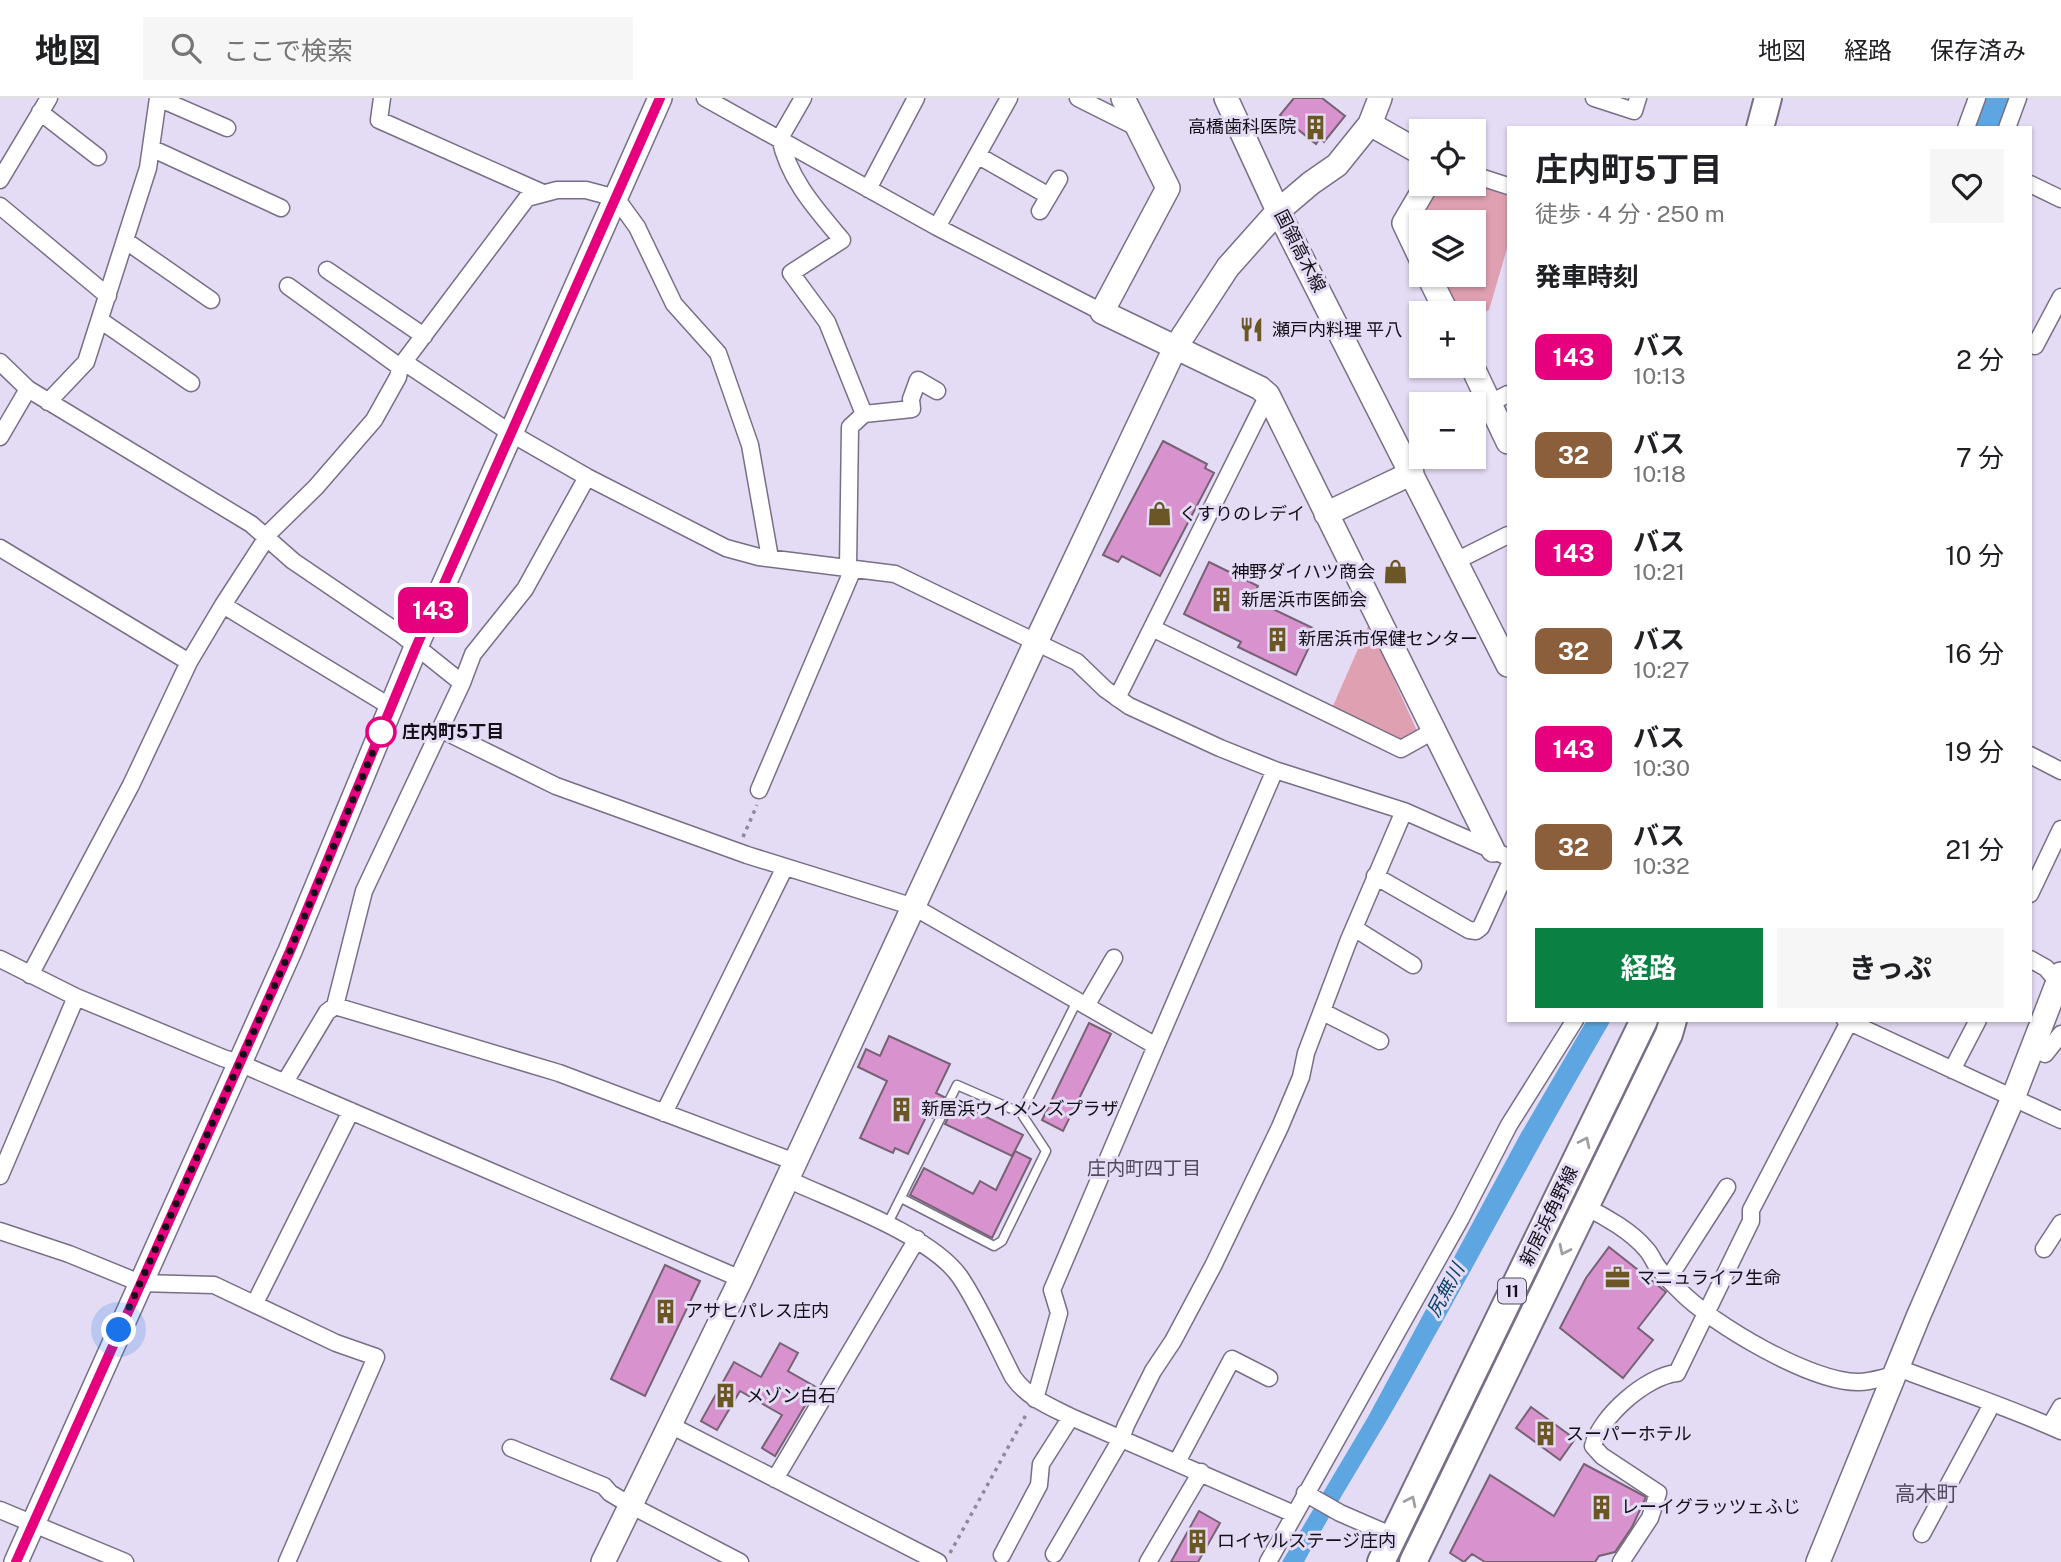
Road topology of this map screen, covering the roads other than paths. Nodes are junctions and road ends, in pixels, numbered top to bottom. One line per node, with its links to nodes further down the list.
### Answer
1 (158, 98): 23 (street); 27 (street)
2 (382, 98): 36 (street)
3 (660, 98): 38 (street)
4 (705, 98): 25 (street)
5 (803, 98): 25 (street)
6 (916, 98): 35 (street)
7 (1009, 98): 28 (street)
8 (1078, 98): 24 (street)
9 (1124, 98): 24 (street)
10 (1226, 98): 43 (street, 国領高木線)
11 (1380, 98): 18 (street)
12 (1594, 98): 16 (street)
13 (1768, 98): 20 (main road)
14 (1978, 98): 21 (street)
15 (2018, 98): 22 (street)
16 (1636, 104): 19 (street)
17 (45, 105): 29 (street); 32 (street)
18 (1370, 124): 26 (street); 43 (street)
19 (1631, 126)
20 (1760, 126)
21 (1967, 126)
22 (2008, 126)
23 (227, 128)
24 (1138, 128): 53 (street)
25 (780, 138): 35 (street); 67 (street)
26 (1409, 146)
27 (151, 148): 41 (street); 47 (street)
28 (977, 155): 37 (street); 45 (street)
29 (98, 157)
30 (1059, 178): 37 (street)
31 (1486, 178): 34 (street)
32 (0, 180)
33 (2032, 185): 39 (street)
34 (1507, 186)
35 (868, 189): 45 (street)
36 (543, 193): 38 (street); 55 (street)
37 (1049, 196): 42 (street)
38 (616, 198): 68 (street); 77 (street)
39 (2061, 199)
40 (0, 206): 50 (street)
41 (281, 208)
42 (1040, 211)
43 (1278, 211): 57 (street); 71 (street, 国領高木線)
44 (1409, 215): 46 (street)
45 (937, 227): 53 (street)
46 (1409, 234)
47 (126, 240): 50 (street); 52 (street)
48 (327, 270): 55 (street)
49 (288, 286): 59 (street)
50 (108, 296): 54 (street)
51 (2061, 297): 56 (street)
52 (211, 300)
53 (1102, 312): 57 (street)
54 (100, 320): 61 (street); 66 (street)
55 (424, 336): 59 (street)
56 (2035, 346)
57 (1175, 348): 64 (street); 82 (street)
58 (0, 362): 62 (street)
59 (402, 365): 68 (street); 75 (street)
60 (1482, 378): 65 (street)
61 (191, 383)
62 (28, 389): 66 (street); 69 (street)
63 (937, 391): 67 (street)
64 (1268, 395): 73 (street); 81 (street)
65 (1499, 398): 70 (street)
66 (48, 402): 75 (street)
67 (864, 414): 79 (street)
68 (512, 434): 72 (street); 83 (street)
69 (0, 437)
70 (1507, 437)
71 (1412, 474): 73 (street); 78 (street, 国領高木線)
72 (587, 477): 77 (street); 86 (street)
73 (1326, 514): 90 (street)
74 (1507, 536): 78 (street)
75 (268, 538): 80 (street); 83 (street)
76 (0, 548): 84 (street)
77 (770, 558): 79 (street)
78 (1456, 561): 85 (street, 国領高木線)
79 (851, 568): 82 (street); 94 (street)
80 (223, 605): 84 (street); 88 (street)
81 (1152, 628): 87 (street); 90 (street)
82 (1035, 642): 87 (street); 102 (street)
83 (416, 647): 86 (street); 88 (street)
84 (189, 662): 108 (street)
85 (1507, 663)
86 (462, 683): 89 (street)
87 (1116, 698): 92 (street)
88 (391, 707): 124 (street)
89 (440, 729): 98 (street); 112 (street)
90 (1435, 730): 97 (street)
91 (2032, 756): 93 (street)
92 (1275, 770): 95 (street); 122 (street)
93 (2061, 771)
94 (759, 790)
95 (1404, 811): 97 (street); 100 (street)
96 (2061, 829): 101 (street)
97 (1501, 853)
98 (785, 867): 102 (street); 129 (street)
99 (1507, 870): 100 (street)
100 (1375, 876): 103 (street)
101 (2032, 890)
102 (914, 906): 111 (street); 132 (street)
103 (1354, 929): 107 (street); 113 (street)
104 (1114, 958): 111 (street)
105 (0, 959): 108 (street)
106 (2032, 960): 109 (street)
107 (1413, 965)
108 (30, 975): 110 (street)
109 (2059, 978): 123 (street)
110 (76, 997): 124 (street); 133 (street)
111 (1081, 1004): 122 (street); 130 (lane)
112 (335, 1006): 126 (street); 129 (street)
113 (1323, 1012): 121 (street); 155 (street)
114 (1574, 1022): 160 (street)
115 (1643, 1022): 166 (main road, 新居浜角野線 / 11, one-way to 115)
116 (1672, 1022): 136 (main road, 新居浜角野線 / 11)
117 (1846, 1022): 146 (street)
118 (1849, 1022): 125 (street)
119 (1977, 1022): 125 (street)
120 (2061, 1034): 123 (street)
121 (1380, 1041)
122 (1156, 1046): 149 (street)
123 (2032, 1047): 127 (street)
124 (239, 1063): 126 (street); 144 (street)
125 (1952, 1070): 127 (street)
126 (285, 1082): 128 (street)
127 (2013, 1098): 131 (street); 147 (street)
128 (351, 1111): 142 (street); 145 (street)
129 (664, 1113): 132 (street)
130 (1021, 1113): 135 (lane); 135 (lane)
131 (2061, 1120)
132 (791, 1171): 138 (street); 142 (street)
133 (0, 1176)
134 (1727, 1187): 143 (street)
135 (901, 1198): 138 (lane)
136 (1585, 1207): 143 (street); 178 (main road, 新居浜角野線 / 11, one-way to 178)
137 (2061, 1223): 141 (street)
138 (887, 1225): 140 (street)
139 (0, 1231): 144 (street)
140 (917, 1239): 149 (street); 159 (street)
141 (2044, 1249)
142 (741, 1279): 153 (street)
143 (1668, 1279): 146 (street)
144 (140, 1283): 145 (street); 164 (street)
145 (255, 1303): 171 (street)
146 (1705, 1311): 147 (street); 179 (street)
147 (1897, 1371): 150 (street); 180 (street)
148 (1269, 1378): 157 (street)
149 (1035, 1399): 152 (street)
150 (1992, 1404): 154 (street); 165 (street)
151 (2061, 1407): 154 (street)
152 (1071, 1417): 155 (street); 168 (street)
153 (670, 1425): 159 (street); 161 (street)
154 (2056, 1429)
155 (1122, 1439): 157 (street); 167 (street)
156 (511, 1448): 161 (street)
157 (1177, 1462): 158 (street)
158 (1201, 1472): 163 (street); 175 (street)
159 (775, 1479): 174 (street)
160 (1309, 1495): 163 (street); 166 (street)
161 (630, 1505): 172 (street); 173 (street)
162 (0, 1510): 164 (street)
163 (1294, 1514): 176 (street)
164 (34, 1524): 169 (street); 170 (street)
165 (1922, 1534)
166 (1394, 1536): 177 (main road, 新居浜角野線 / 11)
167 (1054, 1554)
168 (1002, 1555)
169 (16, 1562)
170 (125, 1562)
171 (287, 1562)
172 (603, 1562)
173 (740, 1562)
174 (938, 1562)
175 (1148, 1562)
176 (1268, 1562)
177 (1381, 1562)
178 (1413, 1562)
179 (1621, 1562)
180 (1818, 1562)

